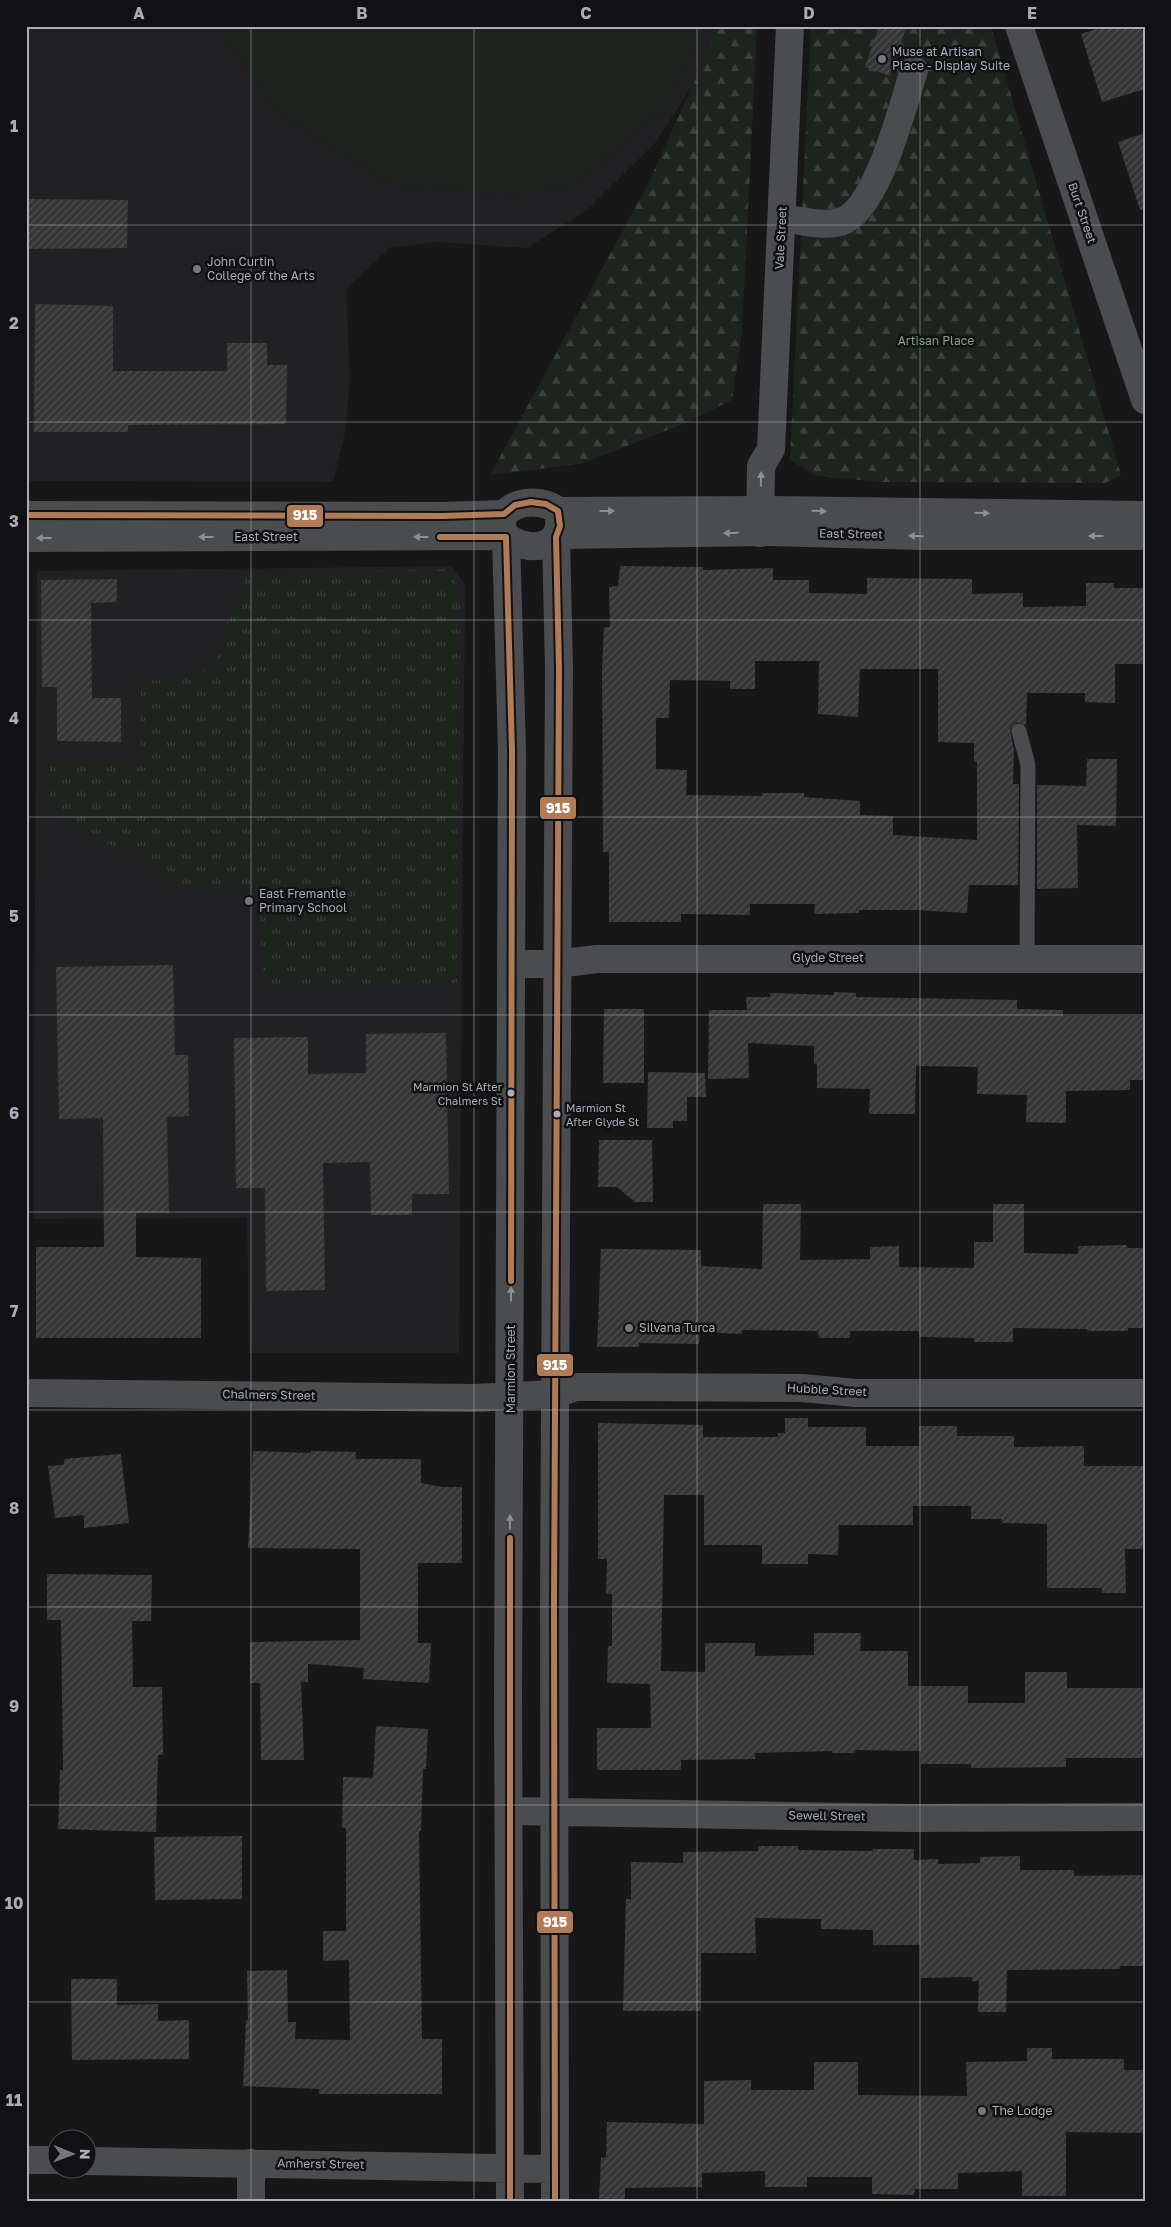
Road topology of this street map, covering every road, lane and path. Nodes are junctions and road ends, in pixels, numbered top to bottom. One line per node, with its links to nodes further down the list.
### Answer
1 (790, 26): 4 (street, Vale Street)
2 (1019, 26): 5 (street, Burt Street)
3 (914, 70): 4 (street)
4 (782, 218): 8 (street, Vale Street)
5 (1145, 400)
6 (26, 515): 10 (street, East Street)
7 (1145, 515): 8 (street, East Street, one-way to 7)
8 (770, 522): 9 (street, East Street); 11 (street, East Street, one-way to 8)
9 (557, 528): 10 (street); 10 (street); 19 (street)
10 (505, 529): 12 (street, East Street, one-way to 12); 18 (street, Marmion Street)
11 (1145, 536)
12 (26, 538)
13 (26, 567): 14 (path)
14 (26, 580)
15 (1019, 731): 17 (lane)
16 (1145, 958): 17 (street, Glyde Street)
17 (1027, 959): 19 (street, Glyde Street)
18 (512, 964): 19 (street, Glyde Street); 23 (street, Marmion Street, one-way to 18)
19 (557, 964): 22 (street)
20 (26, 1392): 23 (street, Chalmers Street)
21 (1145, 1393): 22 (street, Hubble Street)
22 (556, 1394): 23 (street, Hubble Street); 25 (street)
23 (511, 1396): 24 (street, Marmion Street, one-way to 23)
24 (509, 1811): 25 (street, Sewell Street); 31 (street, Marmion Street)
25 (555, 1811): 26 (street, Sewell Street); 32 (street)
26 (1145, 1817)
27 (26, 2160): 28 (street)
28 (48, 2160)
29 (98, 2161): 30 (street, Amherst Street)
30 (251, 2163): 31 (street, Amherst Street); 33 (street)
31 (510, 2169): 32 (street, Amherst Street); 34 (street, Marmion Street)
32 (555, 2169): 35 (street)
33 (251, 2201)
34 (510, 2201)
35 (555, 2201)

